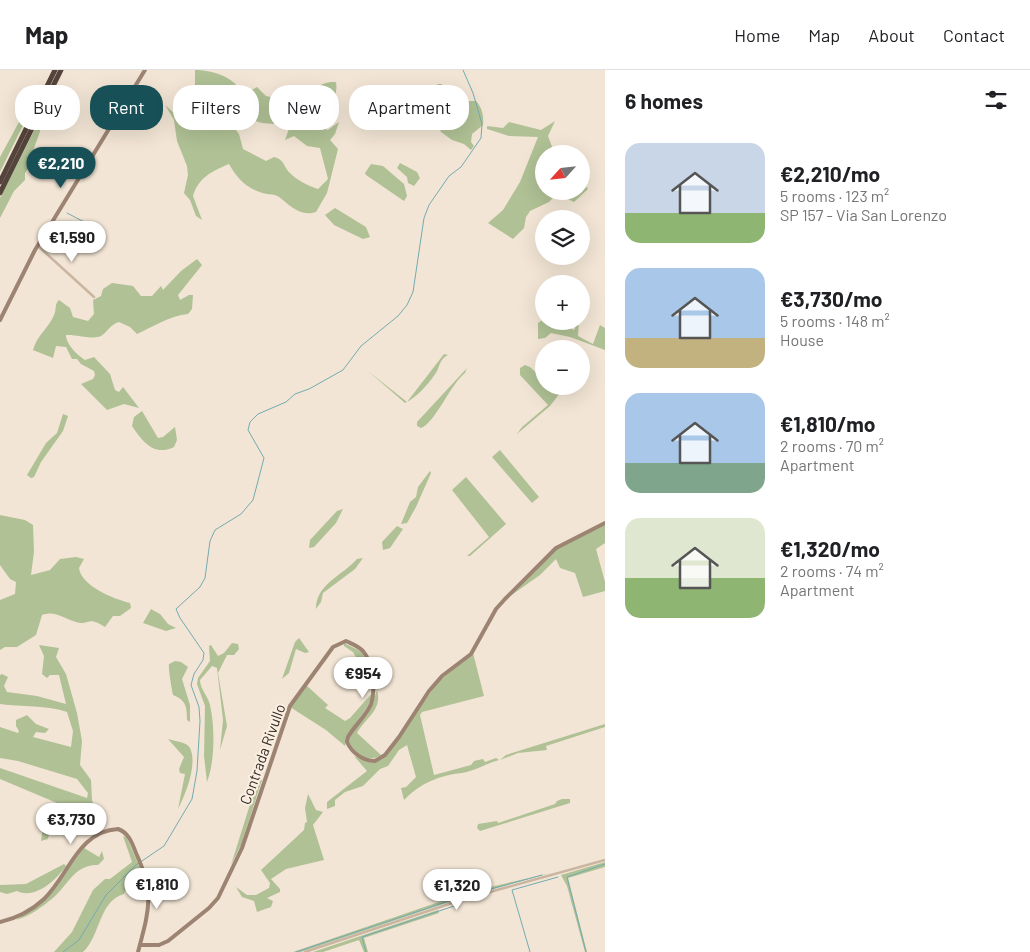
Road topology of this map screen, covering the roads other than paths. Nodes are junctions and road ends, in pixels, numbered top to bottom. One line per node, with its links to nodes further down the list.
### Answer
1 (55, 70): 4 (highway)
2 (61, 70): 5 (highway)
3 (145, 70): 6 (street)
4 (0, 182)
5 (0, 193)
6 (37, 245): 7 (street); 8 (street)
7 (94, 297)
8 (0, 320)
9 (605, 524): 12 (street, Contrada Rivullo)
10 (605, 860): 14 (street)
11 (0, 922): 12 (street)
12 (140, 945): 13 (street)
13 (138, 952)
14 (306, 952)

